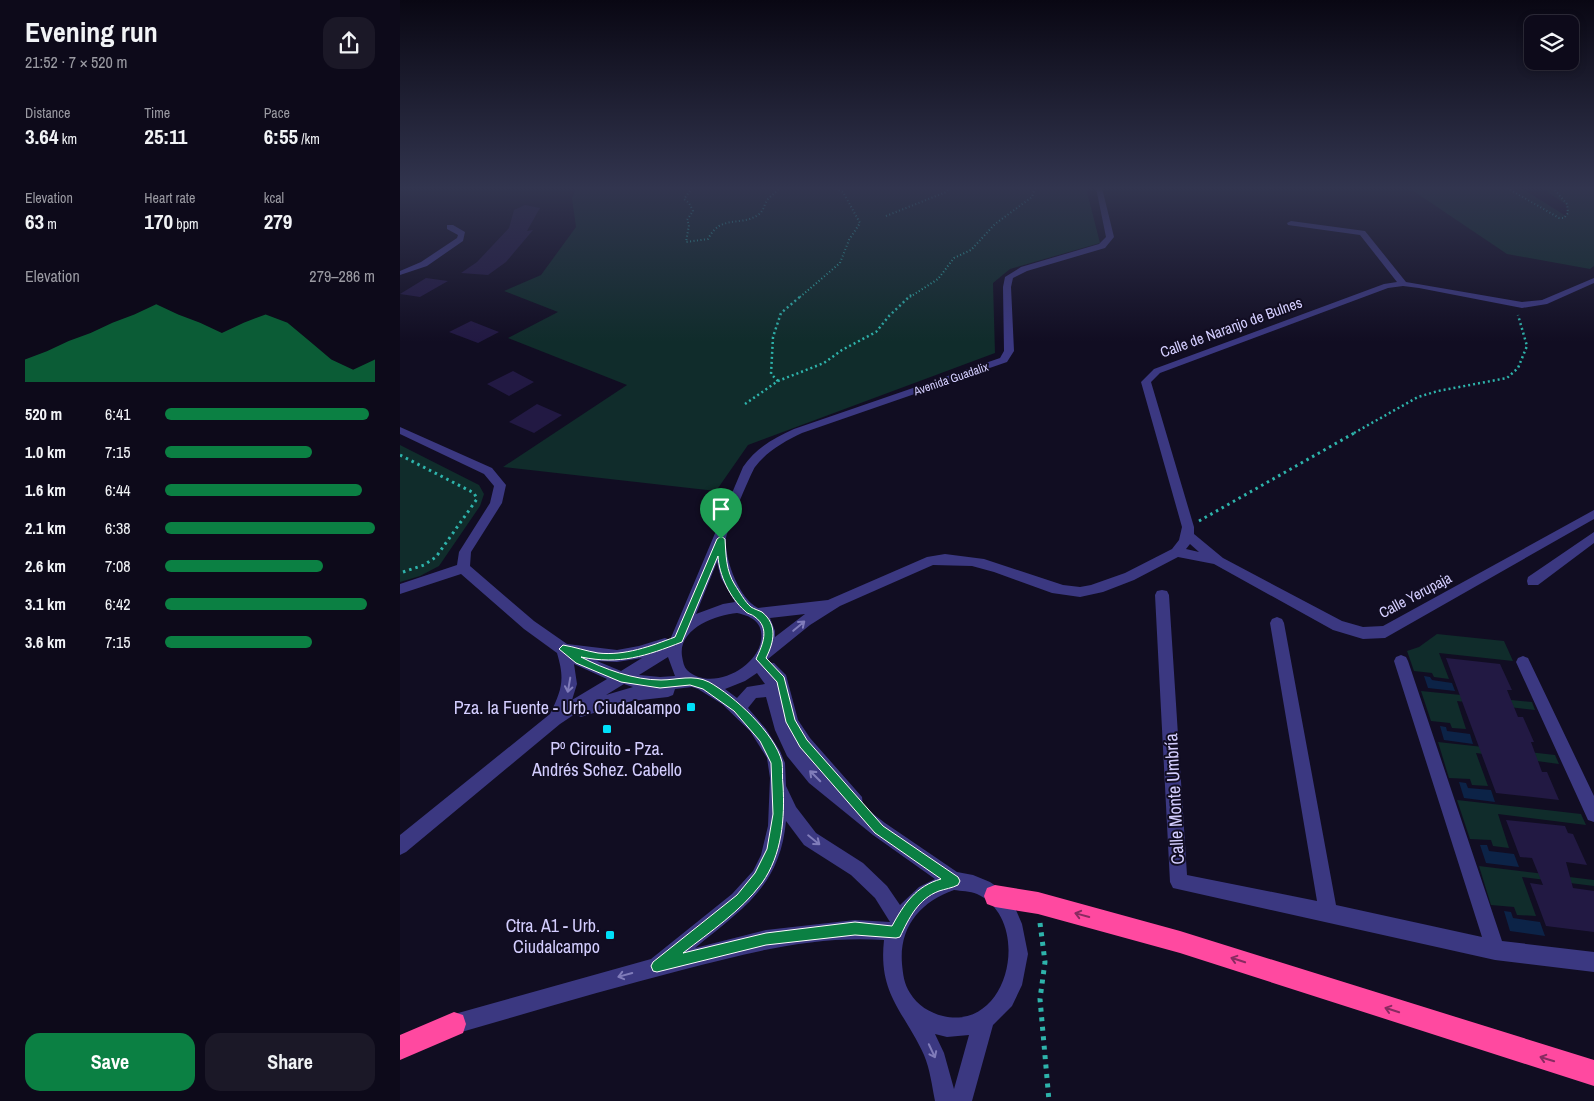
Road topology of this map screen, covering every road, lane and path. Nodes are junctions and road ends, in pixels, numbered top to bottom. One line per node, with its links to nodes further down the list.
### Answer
1 (459, 239): 8 (street)
2 (686, 239): 3 (path)
3 (705, 239)
4 (849, 239): 12 (path)
5 (981, 239): 12 (path)
6 (1109, 239): 19 (street, Avenida Guadalix)
7 (1368, 239): 10 (street)
8 (400, 274)
9 (1594, 280): 11 (street, Calle de Naranjo de Bulnes)
10 (1403, 284): 11 (street, Calle de Naranjo de Bulnes); 17 (street, Calle de Naranjo de Bulnes)
11 (1515, 304): 17 (path)
12 (778, 381): 13 (path)
13 (745, 404)
14 (400, 430): 22 (street)
15 (400, 455): 23 (path)
16 (1594, 514): 21 (street, Calle Yerupaja)
17 (1188, 532): 20 (street); 21 (street, Calle Yerupaja)
18 (1594, 537): 24 (street)
19 (721, 539): 28 (street, Avenida Guadalix); 30 (street, Avenida Guadalix)
20 (1176, 552): 21 (street, Calle Yerupaja); 27 (street)
21 (1219, 561)
22 (463, 568): 25 (street); 31 (street)
23 (400, 573)
24 (1533, 581)
25 (400, 588)
26 (1162, 595): 47 (street, Calle Monte Umbría)
27 (835, 602): 28 (street); 32 (street, one-way to 27)
28 (753, 612): 30 (street); 32 (street)
29 (1277, 623): 47 (street)
30 (679, 639): 31 (street); 35 (street); 36 (street)
31 (563, 649): 35 (street); 39 (street, one-way to 39)
32 (761, 659): 36 (street); 37 (street); 42 (street)
33 (1401, 661): 49 (street)
34 (1523, 662): 41 (street)
35 (621, 678): 36 (street); 39 (street)
36 (697, 683): 38 (street); 39 (street)
37 (773, 689): 38 (street); 42 (street, one-way to 37)
38 (738, 708): 40 (street)
39 (555, 720): 43 (street)
40 (778, 786): 48 (street, one-way to 48); 51 (street)
41 (1594, 814)
42 (879, 830): 44 (street)
43 (400, 846)
44 (954, 881): 45 (street); 48 (street)
45 (995, 896): 46 (highway); 53 (street)
46 (1038, 903): 57 (highway, one-way to 46); 60 (path)
47 (1328, 912): 49 (street, Calle Monte Umbría)
48 (898, 927): 51 (street); 52 (street)
49 (1495, 950): 50 (street, Calle Monte Umbría)
50 (1594, 962)
51 (657, 966): 54 (street, one-way to 54)
52 (909, 1008): 53 (street); 58 (street, one-way to 58)
53 (985, 1019): 59 (street)
54 (454, 1024): 55 (street); 56 (highway)
55 (400, 1039)
56 (400, 1048)
57 (1594, 1073)
58 (946, 1101)
59 (960, 1101)
60 (1049, 1101)

